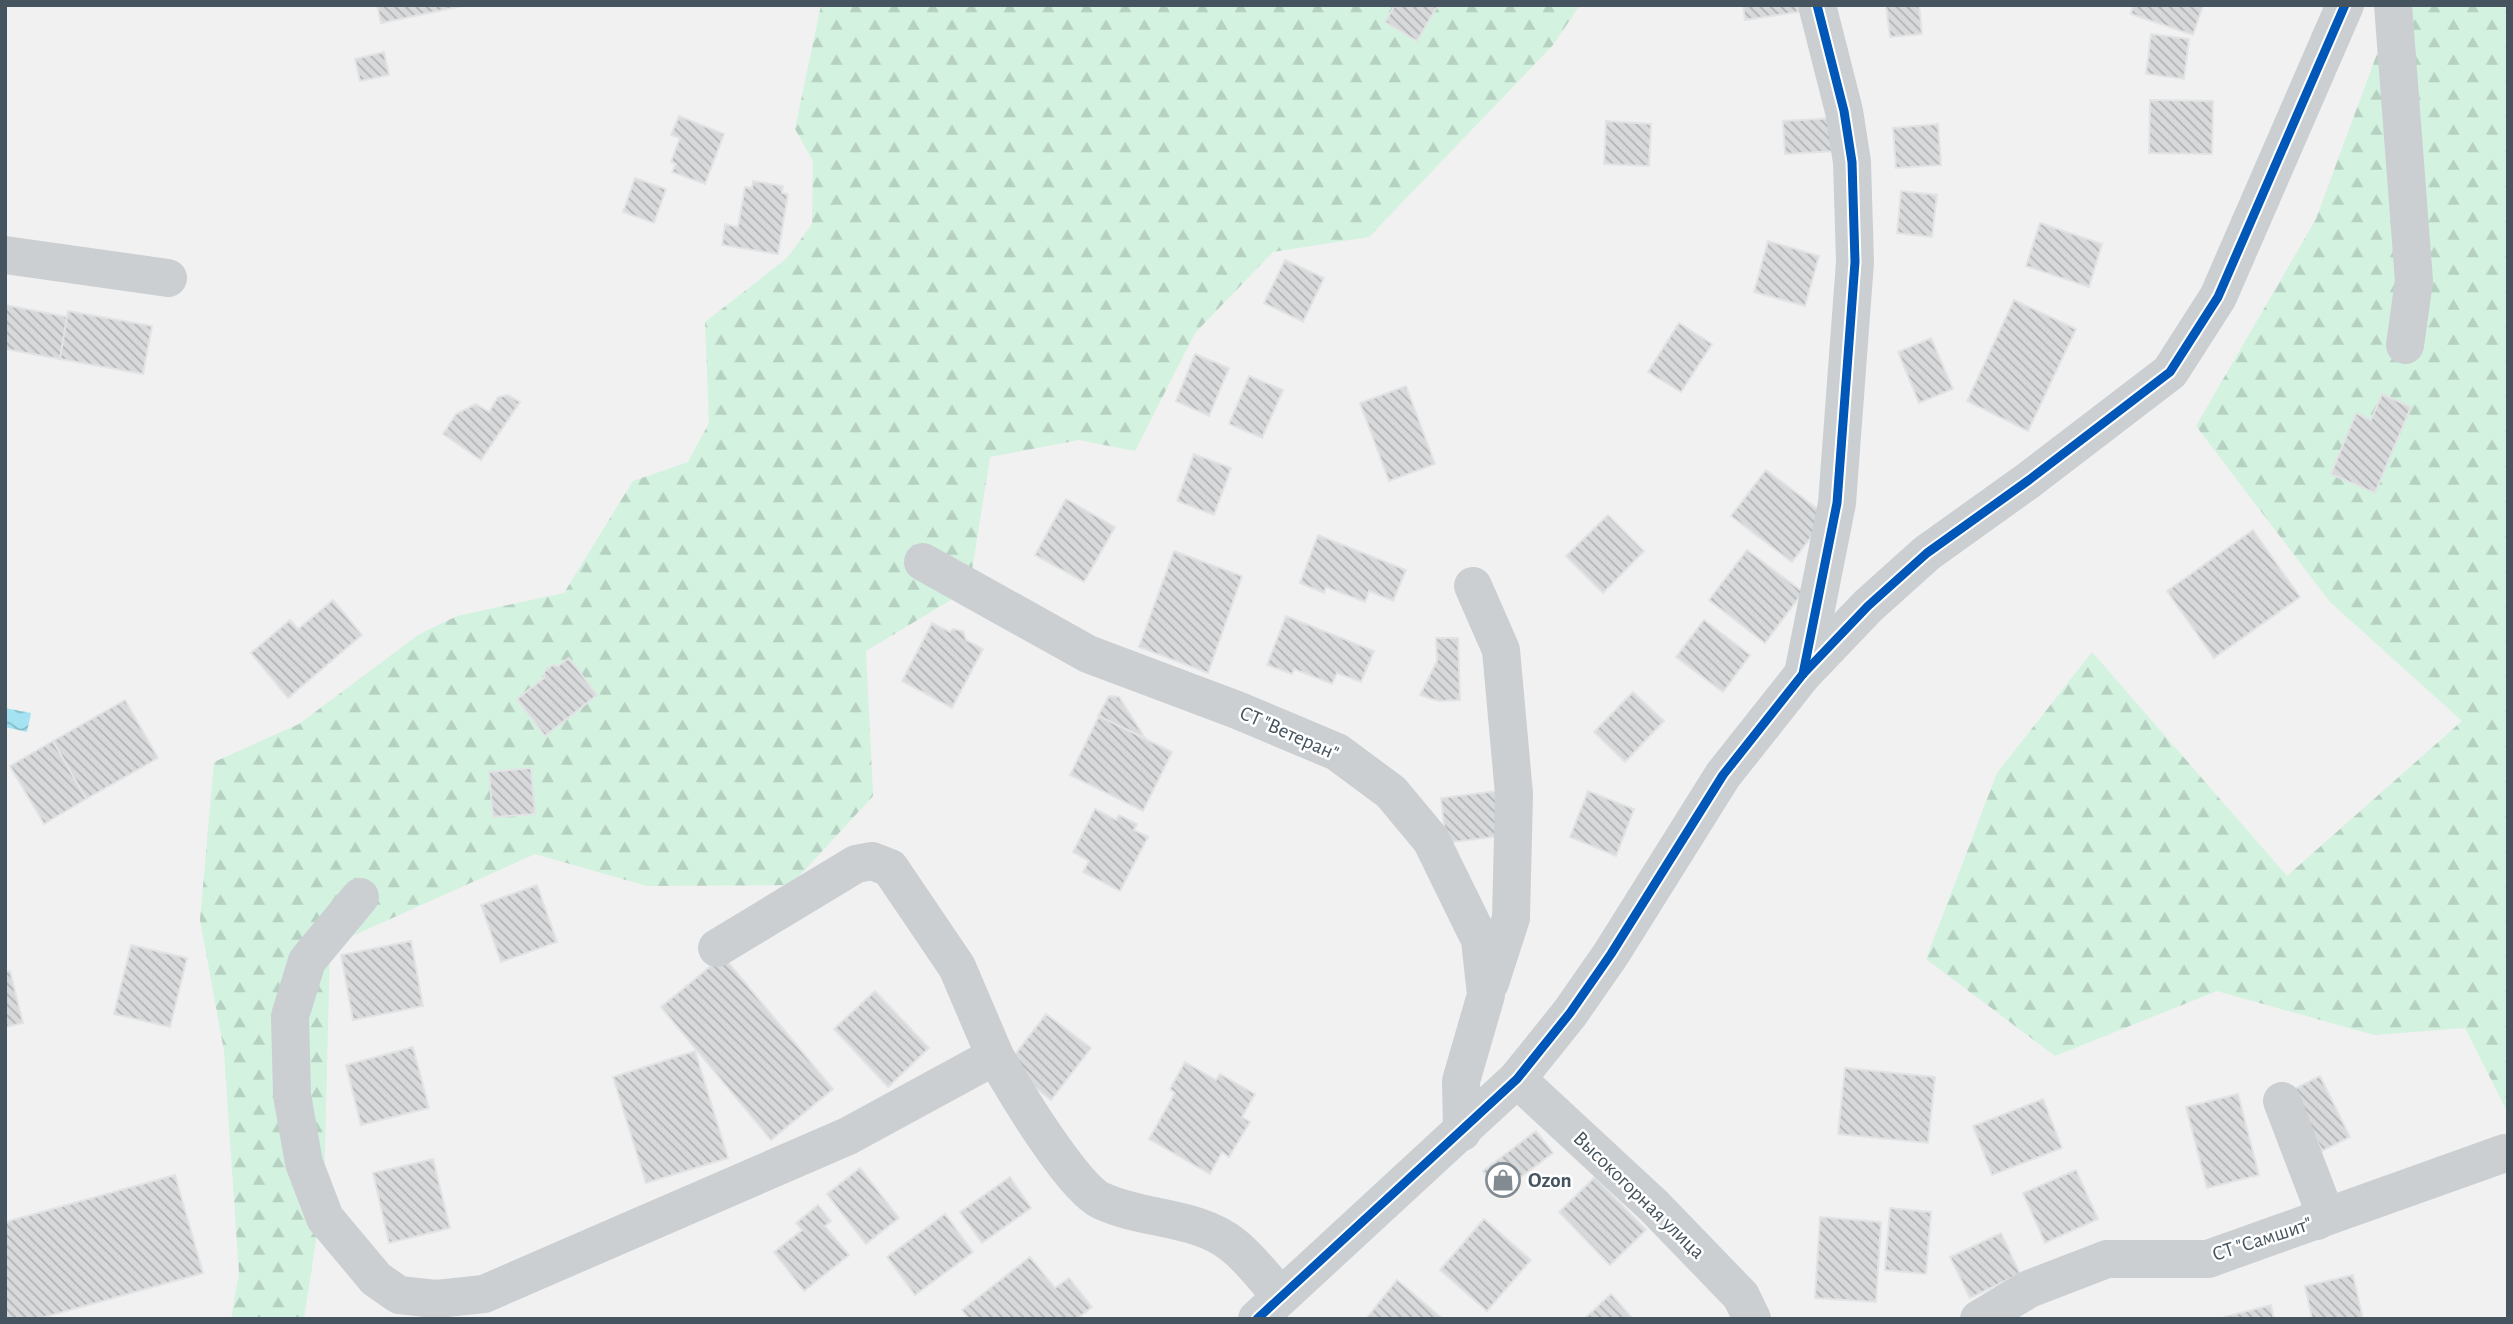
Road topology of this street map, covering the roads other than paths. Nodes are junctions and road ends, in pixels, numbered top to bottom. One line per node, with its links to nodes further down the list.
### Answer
1 (1817, 5): 9 (street)
2 (2345, 5): 9 (street)
3 (2393, 5): 6 (street)
4 (5, 256): 5 (street)
5 (168, 278)
6 (2405, 345)
7 (923, 562): 12 (street, СТ "Ветеран")
8 (1473, 586): 12 (street)
9 (1803, 674): 14 (street)
10 (360, 897): 13 (street)
11 (717, 948): 13 (street)
12 (1486, 995): 16 (street, СТ "Ветеран")
13 (995, 1056): 19 (street)
14 (1517, 1079): 16 (street); 20 (street, Высокогорная улица)
15 (2282, 1101): 18 (street)
16 (1462, 1132): 19 (street)
17 (2505, 1153): 18 (street, СТ "Самшит")
18 (2317, 1221): 21 (street, СТ "Самшит")
19 (1269, 1307)
20 (1752, 1319)
21 (1979, 1319)

